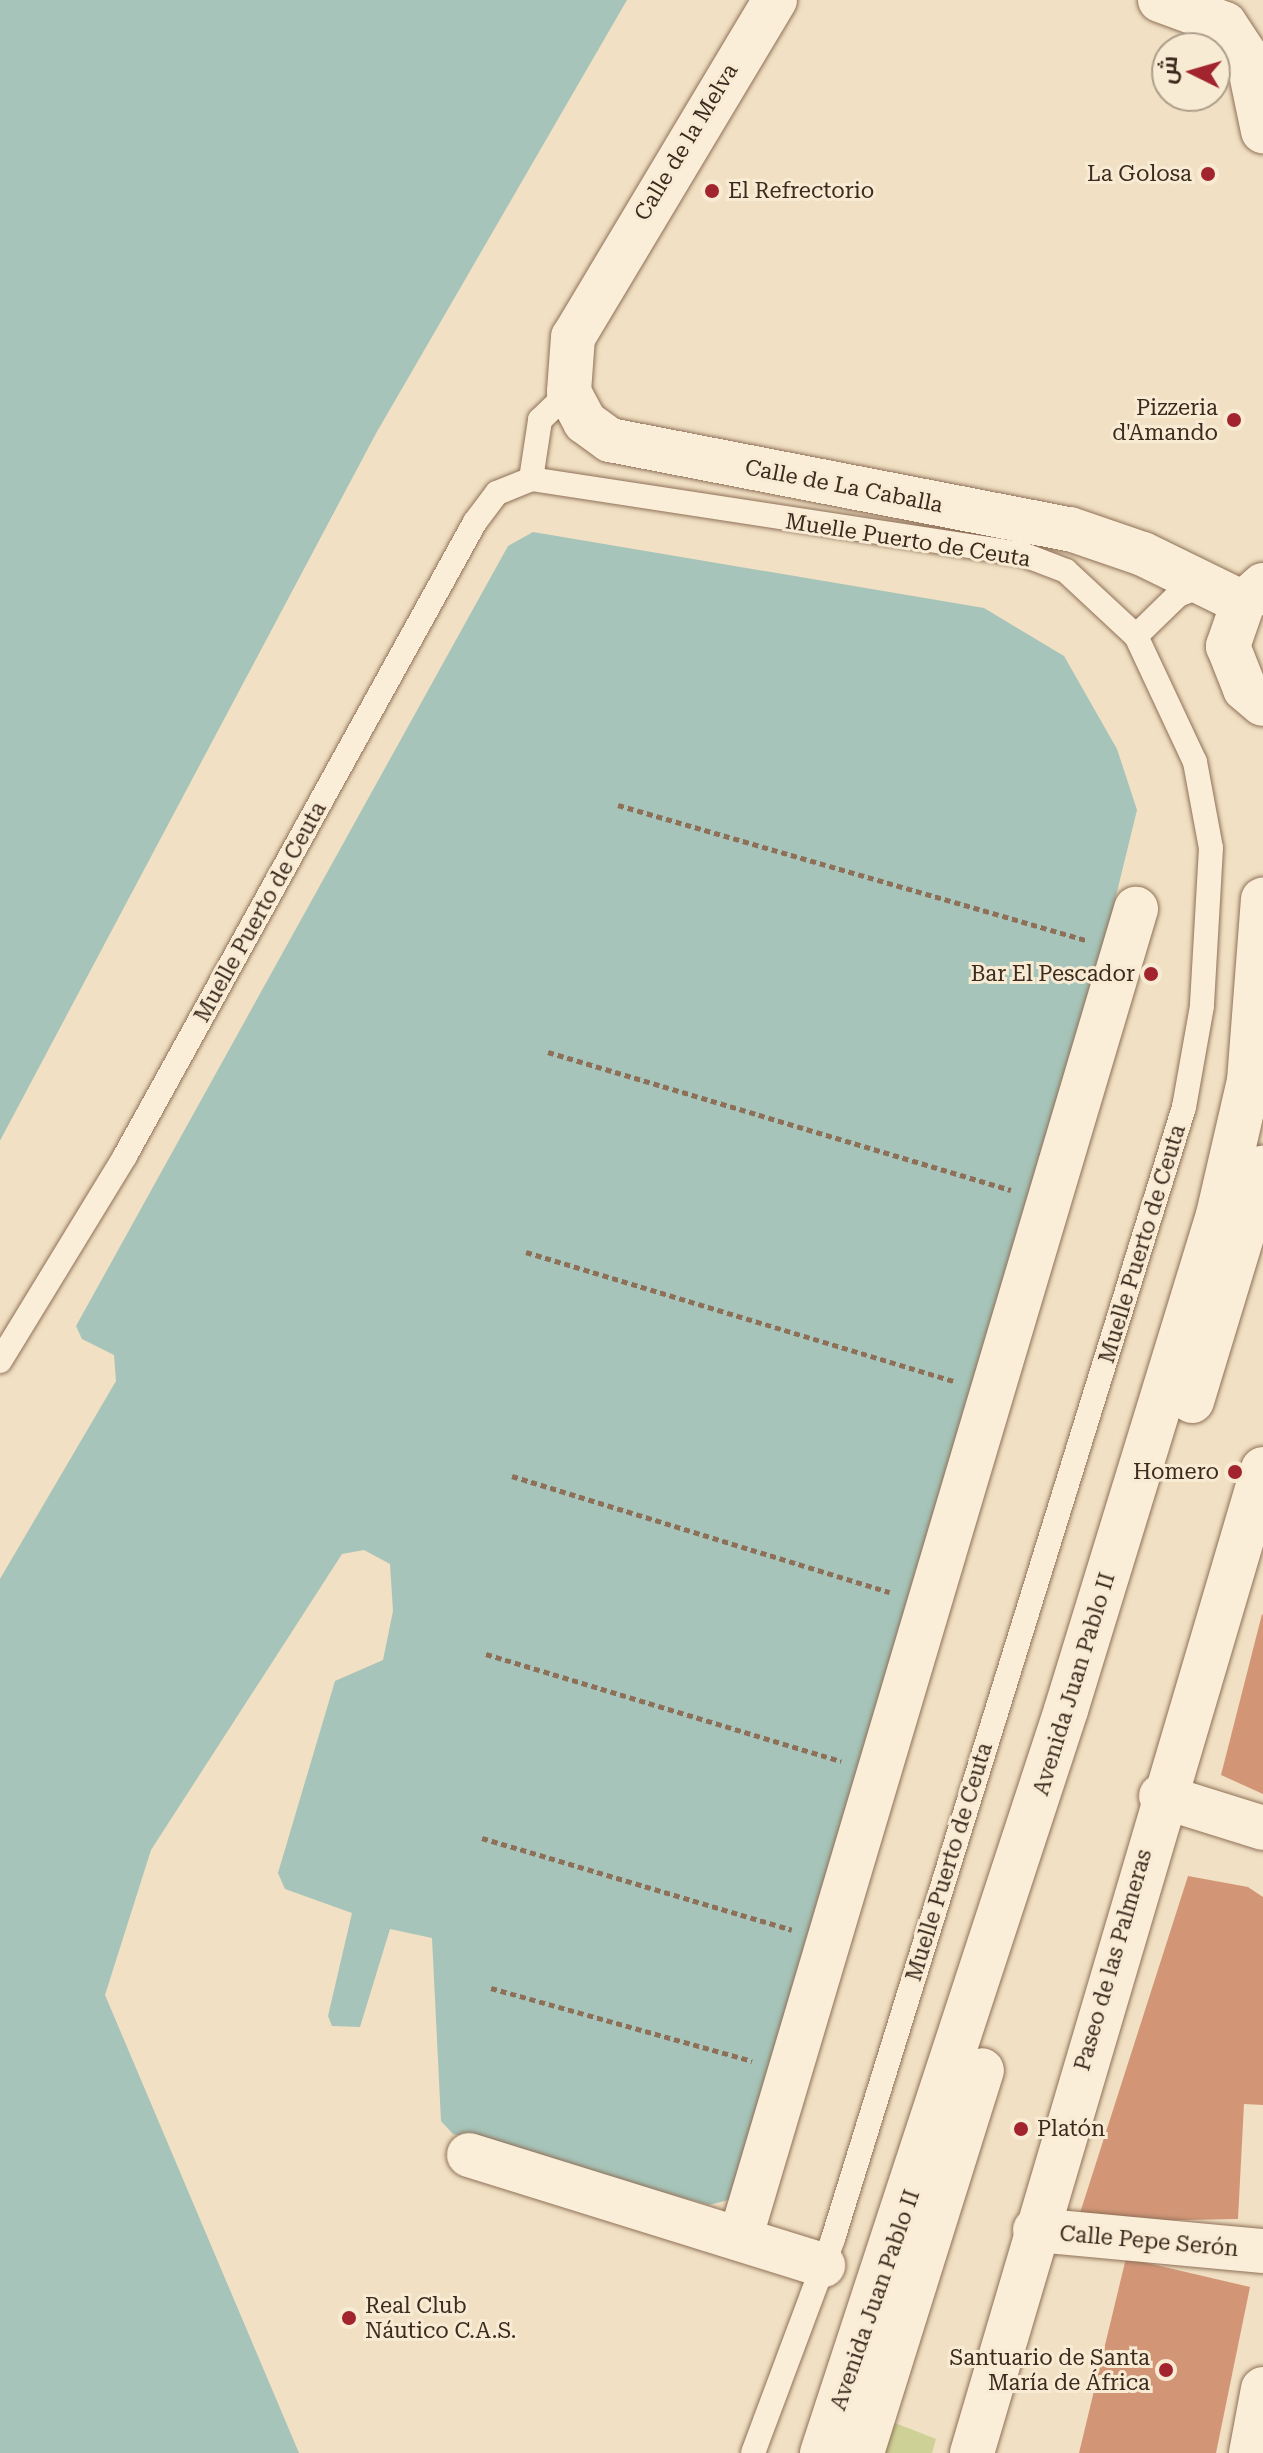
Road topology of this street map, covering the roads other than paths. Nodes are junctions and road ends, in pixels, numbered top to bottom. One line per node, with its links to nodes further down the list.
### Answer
1 (775, 0): 4 (street, Calle de la Melva)
2 (1160, 0): 3 (street)
3 (1263, 131)
4 (569, 392): 5 (lane); 6 (street, Calle de La Caballa)
5 (531, 479): 7 (lane, Muelle Puerto de Ceuta); 13 (lane, Muelle Puerto de Ceuta)
6 (1238, 590): 7 (lane); 8 (street)
7 (1136, 636): 21 (lane, Muelle Puerto de Ceuta)
8 (1263, 704): 9 (street)
9 (1263, 726)
10 (1263, 900): 24 (street, Avenida Juan Pablo II)
11 (1136, 909): 19 (street)
12 (1263, 1168): 25 (street, Avenida Juan Pablo II)
13 (0, 1361)
14 (1263, 1469): 15 (street, Paseo de las Palmeras)
15 (1161, 1796): 16 (street); 18 (street, Paseo de las Palmeras)
16 (1263, 1828)
17 (469, 2155): 19 (street)
18 (1035, 2230): 20 (street, Calle Pepe Serón); 26 (street, Paseo de las Palmeras)
19 (740, 2239): 21 (street)
20 (1263, 2251)
21 (823, 2265): 23 (lane, Muelle Puerto de Ceuta)
22 (1263, 2389): 27 (street)
23 (753, 2453)
24 (822, 2453)
25 (862, 2453)
26 (972, 2453)
27 (1251, 2453)

